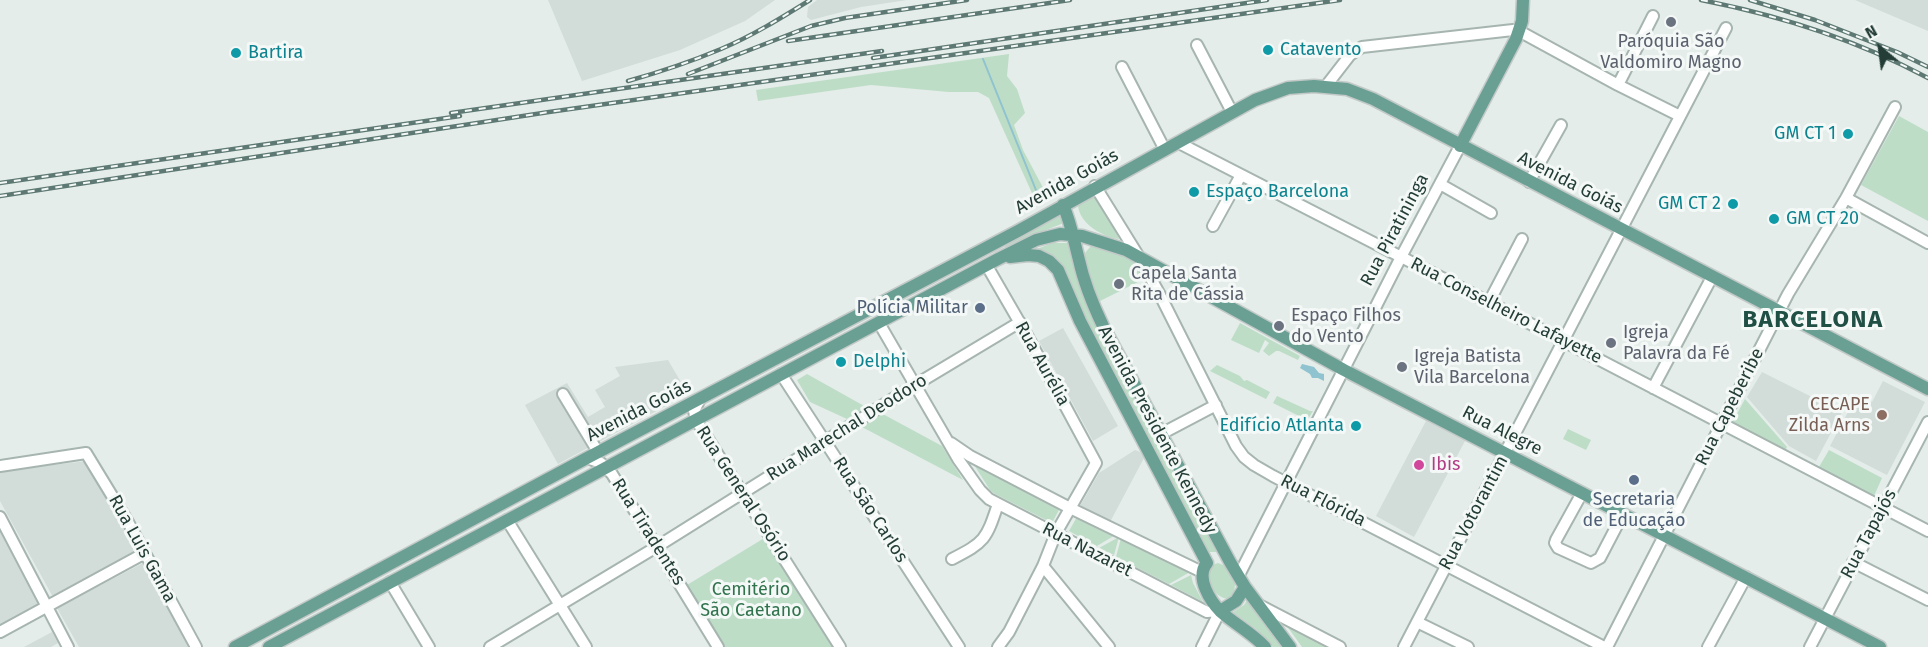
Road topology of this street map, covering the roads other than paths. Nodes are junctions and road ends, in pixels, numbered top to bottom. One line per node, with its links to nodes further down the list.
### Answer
1 (1523, 0): 4 (main road, Rua Piratininga)
2 (1653, 16): 7 (street)
3 (1726, 28): 11 (street, Rua Votorantim)
4 (1519, 31): 7 (street); 8 (street); 14 (main road, Rua Piratininga)
5 (1197, 45): 10 (street)
6 (1122, 66): 15 (street)
7 (1618, 85): 11 (street)
8 (1326, 86): 10 (main road, Avenida Goiás); 14 (main road, Avenida Goiás)
9 (1895, 107): 20 (street, Rua Capeberibe)
10 (1232, 112): 13 (main road, Avenida Goiás)
11 (1680, 116): 24 (street, Rua Votorantim)
12 (1561, 125): 17 (street)
13 (1179, 143): 15 (main road, Avenida Goiás); 16 (street, Rua Conselheiro Lafayette)
14 (1460, 146): 17 (main road, Avenida Goiás); 18 (street, Rua Piratininga)
15 (1165, 150): 19 (main road, Avenida Goiás)
16 (1241, 176): 23 (street); 30 (street, Rua Conselheiro Lafayette)
17 (1530, 182): 24 (main road, Avenida Goiás)
18 (1440, 184): 22 (street); 30 (street, Rua Piratininga)
19 (1095, 186): 21 (main road, Avenida Goiás); 29 (street, Rua Flórida)
20 (1846, 198): 28 (street); 34 (street, Rua Capeberibe)
21 (1063, 205): 25 (main road, Avenida Goiás); 26 (main road, Avenida Presidente Kennedy)
22 (1491, 213)
23 (1213, 226)
24 (1622, 230): 32 (main road, Avenida Goiás); 37 (street, Rua Votorantim)
25 (1018, 231): 31 (main road); 44 (main road, Avenida Goiás)
26 (1074, 234): 29 (main road, Rua Alegre); 31 (main road, Avenida Goiás); 49 (main road, Avenida Presidente Kennedy)
27 (1522, 238): 33 (street)
28 (1928, 243)
29 (1139, 257): 38 (main road, Rua Alegre); 45 (street, Rua Flórida)
30 (1401, 257): 33 (street, Rua Conselheiro Lafayette); 38 (street, Rua Piratininga)
31 (993, 262): 35 (street, Rua Aurélia); 36 (main road, Avenida Goiás); 77 (main road, Avenida Presidente Kennedy)
32 (1712, 277): 34 (main road, Avenida Goiás); 41 (street)
33 (1489, 302): 37 (street, Rua Conselheiro Lafayette)
34 (1779, 312): 42 (main road, Avenida Goiás); 48 (street, Rua Capeberibe)
35 (1020, 322): 40 (street, Rua Marechal Deodoro); 62 (street, Rua Aurélia)
36 (879, 323): 39 (main road, Avenida Goiás); 40 (street, Rua Nazaret)
37 (1562, 341): 41 (street, Rua Conselheiro Lafayette); 52 (street, Rua Votorantim)
38 (1344, 370): 52 (main road, Rua Alegre); 58 (street, Rua Piratininga)
39 (781, 374): 46 (main road, Avenida Goiás); 51 (street, Rua São Carlos)
40 (915, 385): 50 (street, Rua Nazaret); 51 (street, Rua Marechal Deodoro)
41 (1653, 388): 48 (street, Rua Conselheiro Lafayette)
42 (1928, 389)
43 (563, 394): 53 (street)
44 (700, 399): 46 (street, Rua General Osório); 53 (main road, Avenida Goiás)
45 (1216, 405): 49 (street); 58 (street, Rua Flórida)
46 (696, 420): 56 (main road, Avenida Goiás); 60 (street, Rua General Osório)
47 (1928, 422): 63 (street, Rua Tapajós)
48 (1722, 424): 63 (street, Rua Conselheiro Lafayette); 69 (street, Rua Capeberibe)
49 (1161, 434): 73 (main road, Avenida Presidente Kennedy)
50 (946, 439): 54 (street, Rua Nazaret); 57 (street, Rua Nazaret)
51 (825, 441): 60 (street, Rua Marechal Deodoro); 99 (street, Rua São Carlos)
52 (1506, 453): 59 (main road, Rua Alegre); 75 (street, Rua Votorantim)
53 (592, 455): 56 (street, Rua Tiradentes); 92 (main road, Avenida Goiás)
54 (970, 456): 57 (street); 62 (street, Rua Nazaret)
55 (0, 466): 71 (street, Rua Luis Gama)
56 (607, 468): 66 (main road, Avenida Goiás); 70 (street, Rua Tiradentes)
57 (965, 470): 61 (street, Rua Nazaret)
58 (1287, 482): 75 (street, Rua Flórida); 78 (street, Rua Piratininga)
59 (1582, 493): 64 (main road, Rua Alegre); 64 (street)
60 (743, 494): 70 (street, Rua Marechal Deodoro); 98 (street, Rua General Osório)
61 (998, 504): 68 (street, Rua Nazaret); 72 (street)
62 (1070, 508): 68 (street); 77 (street, Rua Nazaret)
63 (1882, 508): 67 (street, Rua Conselheiro Lafayette); 74 (street, Rua Tapajós)
64 (1623, 514): 69 (main road, Rua Alegre)
65 (0, 517): 85 (street)
66 (507, 520): 80 (main road, Avenida Goiás); 83 (street)
67 (1928, 531)
68 (1056, 533): 76 (street); 86 (street, Rua Nazaret)
69 (1664, 536): 79 (main road, Rua Alegre); 108 (street, Rua Capeberibe)
70 (658, 546): 83 (street, Rua Marechal Deodoro); 97 (street, Rua Tiradentes)
71 (146, 554): 85 (street); 91 (street, Rua Luis Gama)
72 (952, 559)
73 (1230, 562): 77 (main road); 78 (main road, Avenida Presidente Kennedy)
74 (1853, 562): 82 (street); 87 (street, Rua Tapajós)
75 (1447, 564): 88 (street, Rua Votorantim); 108 (street, Rua Flórida)
76 (1043, 566): 100 (street); 101 (street)
77 (1204, 568): 86 (main road, Avenida Presidente Kennedy)
78 (1239, 575): 81 (main road, Avenida Presidente Kennedy)
79 (1746, 577): 87 (main road, Rua Alegre); 109 (street)
80 (390, 582): 93 (main road, Avenida Goiás); 94 (street)
81 (1245, 587): 84 (main road, Avenida Presidente Kennedy); 86 (main road)
82 (1928, 600)
83 (560, 604): 95 (street, Rua Marechal Deodoro); 96 (street)
84 (1259, 605): 104 (main road, Avenida Presidente Kennedy); 105 (street)
85 (48, 607): 89 (street); 90 (street)
86 (1220, 611): 102 (street); 103 (main road, Avenida Presidente Kennedy)
87 (1825, 618): 110 (street, Rua Tapajós); 111 (main road, Rua Alegre)
88 (1417, 622): 106 (street, Rua Votorantim); 107 (street)
89 (0, 632)
90 (68, 647)
91 (196, 647)
92 (236, 647)
93 (269, 647)
94 (429, 647)
95 (490, 647)
96 (586, 647)
97 (718, 647)
98 (840, 647)
99 (959, 647)
100 (998, 647)
101 (1110, 647)
102 (1202, 647)
103 (1265, 647)
104 (1290, 647)
105 (1340, 647)
106 (1404, 647)
107 (1468, 647)
108 (1606, 647)
109 (1708, 647)
110 (1810, 647)
111 (1880, 647)

